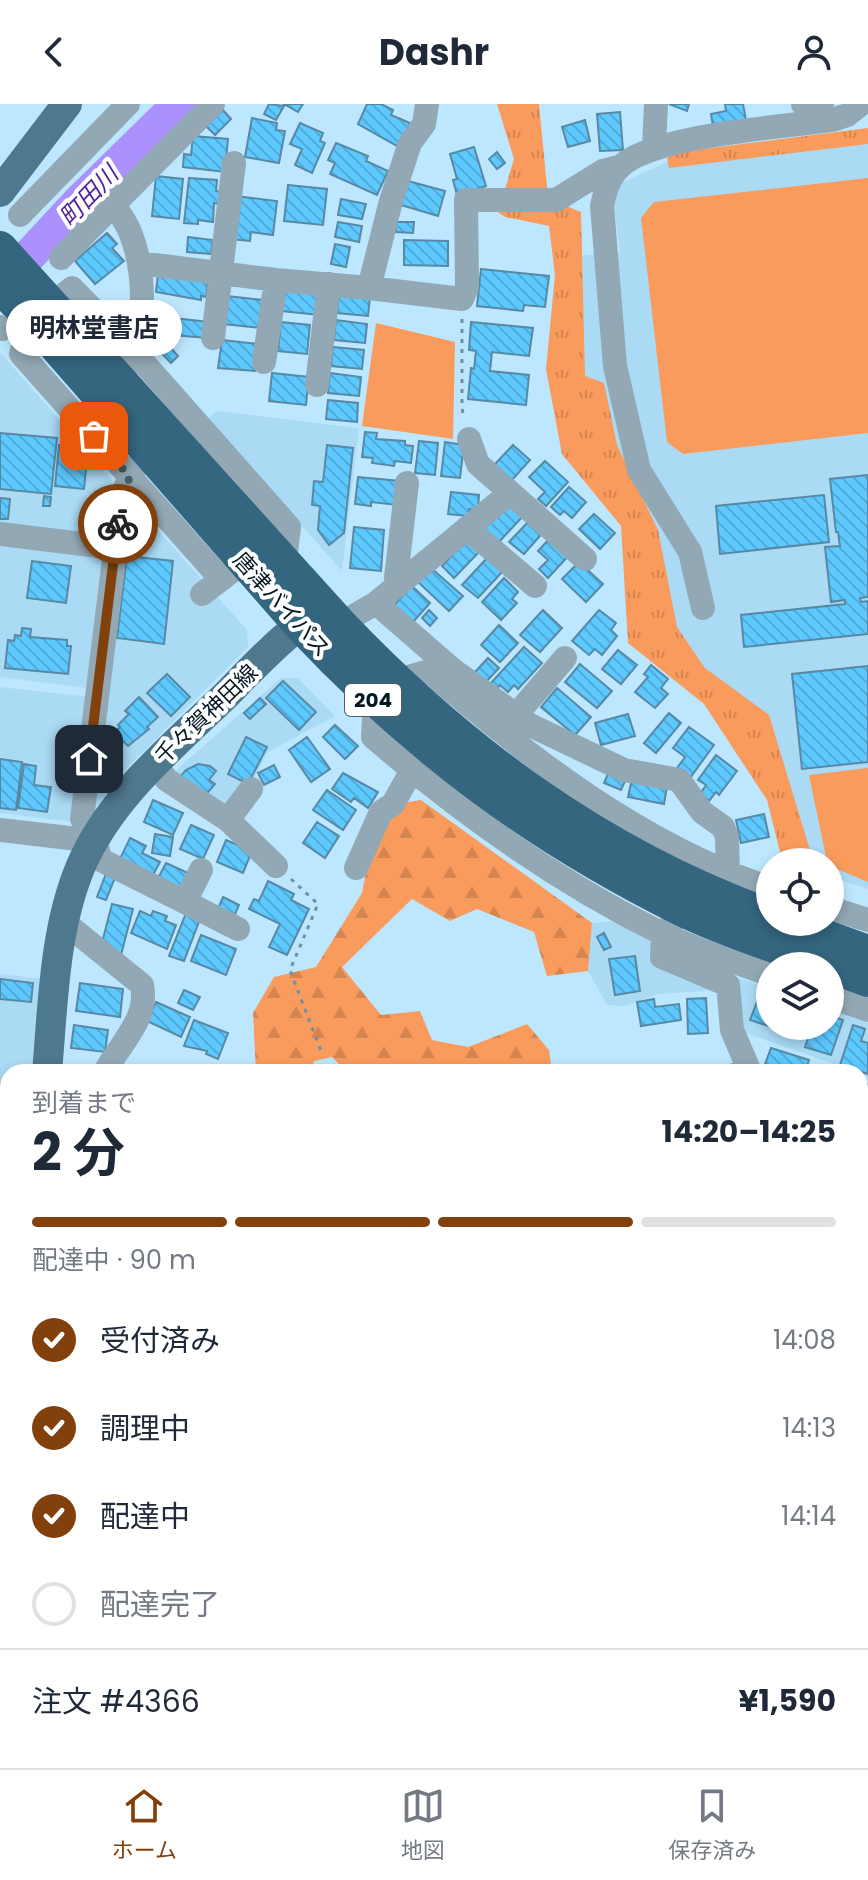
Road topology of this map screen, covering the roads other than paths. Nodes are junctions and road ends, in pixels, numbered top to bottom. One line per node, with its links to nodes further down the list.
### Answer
1 (67, 104): 12 (main road)
2 (128, 104): 14 (street)
3 (213, 104): 13 (street)
4 (427, 104): 21 (street)
5 (656, 104): 9 (street)
6 (803, 104): 7 (street)
7 (822, 104)
8 (861, 104): 9 (street)
9 (654, 148): 11 (street)
10 (234, 163): 18 (street)
11 (619, 167): 21 (street); 40 (street)
12 (0, 192)
13 (114, 204): 16 (street); 17 (street)
14 (20, 215)
15 (1, 249): 22 (highway, 唐津バイパス / 204)
16 (61, 258)
17 (139, 263): 18 (street); 24 (street)
18 (219, 271): 19 (street); 23 (street)
19 (276, 280): 20 (street); 25 (street)
20 (329, 284): 21 (street); 26 (street)
21 (369, 288)
22 (20, 308): 24 (street); 27 (highway, 唐津バイパス / 204); 29 (highway, 唐津バイパス / 204)
23 (213, 338)
24 (136, 354): 27 (street); 36 (street)
25 (264, 362)
26 (317, 385)
27 (126, 388): 36 (highway, 唐津バイパス / 204)
28 (469, 439): 31 (street)
29 (138, 464): 34 (street); 42 (highway, 唐津バイパス / 204)
30 (407, 483): 37 (street)
31 (510, 493): 32 (street); 35 (street)
32 (467, 528): 37 (street); 38 (street)
33 (0, 534): 34 (street)
34 (115, 548): 51 (street)
35 (585, 559)
36 (285, 560): 41 (highway, 唐津バイパス / 204)
37 (399, 583): 39 (street)
38 (535, 586)
39 (376, 603): 41 (street); 45 (street)
40 (703, 608)
41 (340, 624): 42 (main road); 44 (highway, 唐津バイパス / 204)
42 (301, 626): 44 (highway, 唐津バイパス / 204); 46 (main road, 千々賀神田線)
43 (565, 658): 45 (street)
44 (385, 691): 47 (street); 55 (highway, 唐津バイパス / 204); 62 (highway, 唐津バイパス / 204)
45 (516, 715): 55 (street)
46 (155, 764): 49 (street); 51 (main road, 千々賀神田線)
47 (412, 770): 53 (street); 62 (street)
48 (251, 789): 49 (street)
49 (228, 820): 52 (street)
50 (0, 830): 51 (street)
51 (95, 841): 57 (street); 61 (main road, 千々賀神田線)
52 (276, 866)
53 (356, 868)
54 (201, 870): 57 (street)
55 (725, 886): 56 (street); 58 (highway, 唐津バイパス / 204)
56 (756, 887)
57 (185, 902): 63 (street)
58 (756, 907)
59 (844, 912): 60 (street)
60 (868, 920)
61 (64, 922): 72 (main road, 千々賀神田線); 73 (street)
62 (674, 922): 65 (highway, 唐津バイパス / 204); 67 (street); 74 (street)
63 (238, 929)
64 (824, 936): 66 (highway)
65 (780, 952)
66 (868, 952)
67 (756, 967)
68 (844, 971): 69 (highway, 唐津バイパス / 204)
69 (868, 980)
70 (844, 1002): 71 (street)
71 (868, 1010)
72 (48, 1064)
73 (110, 1064)
74 (747, 1064)

